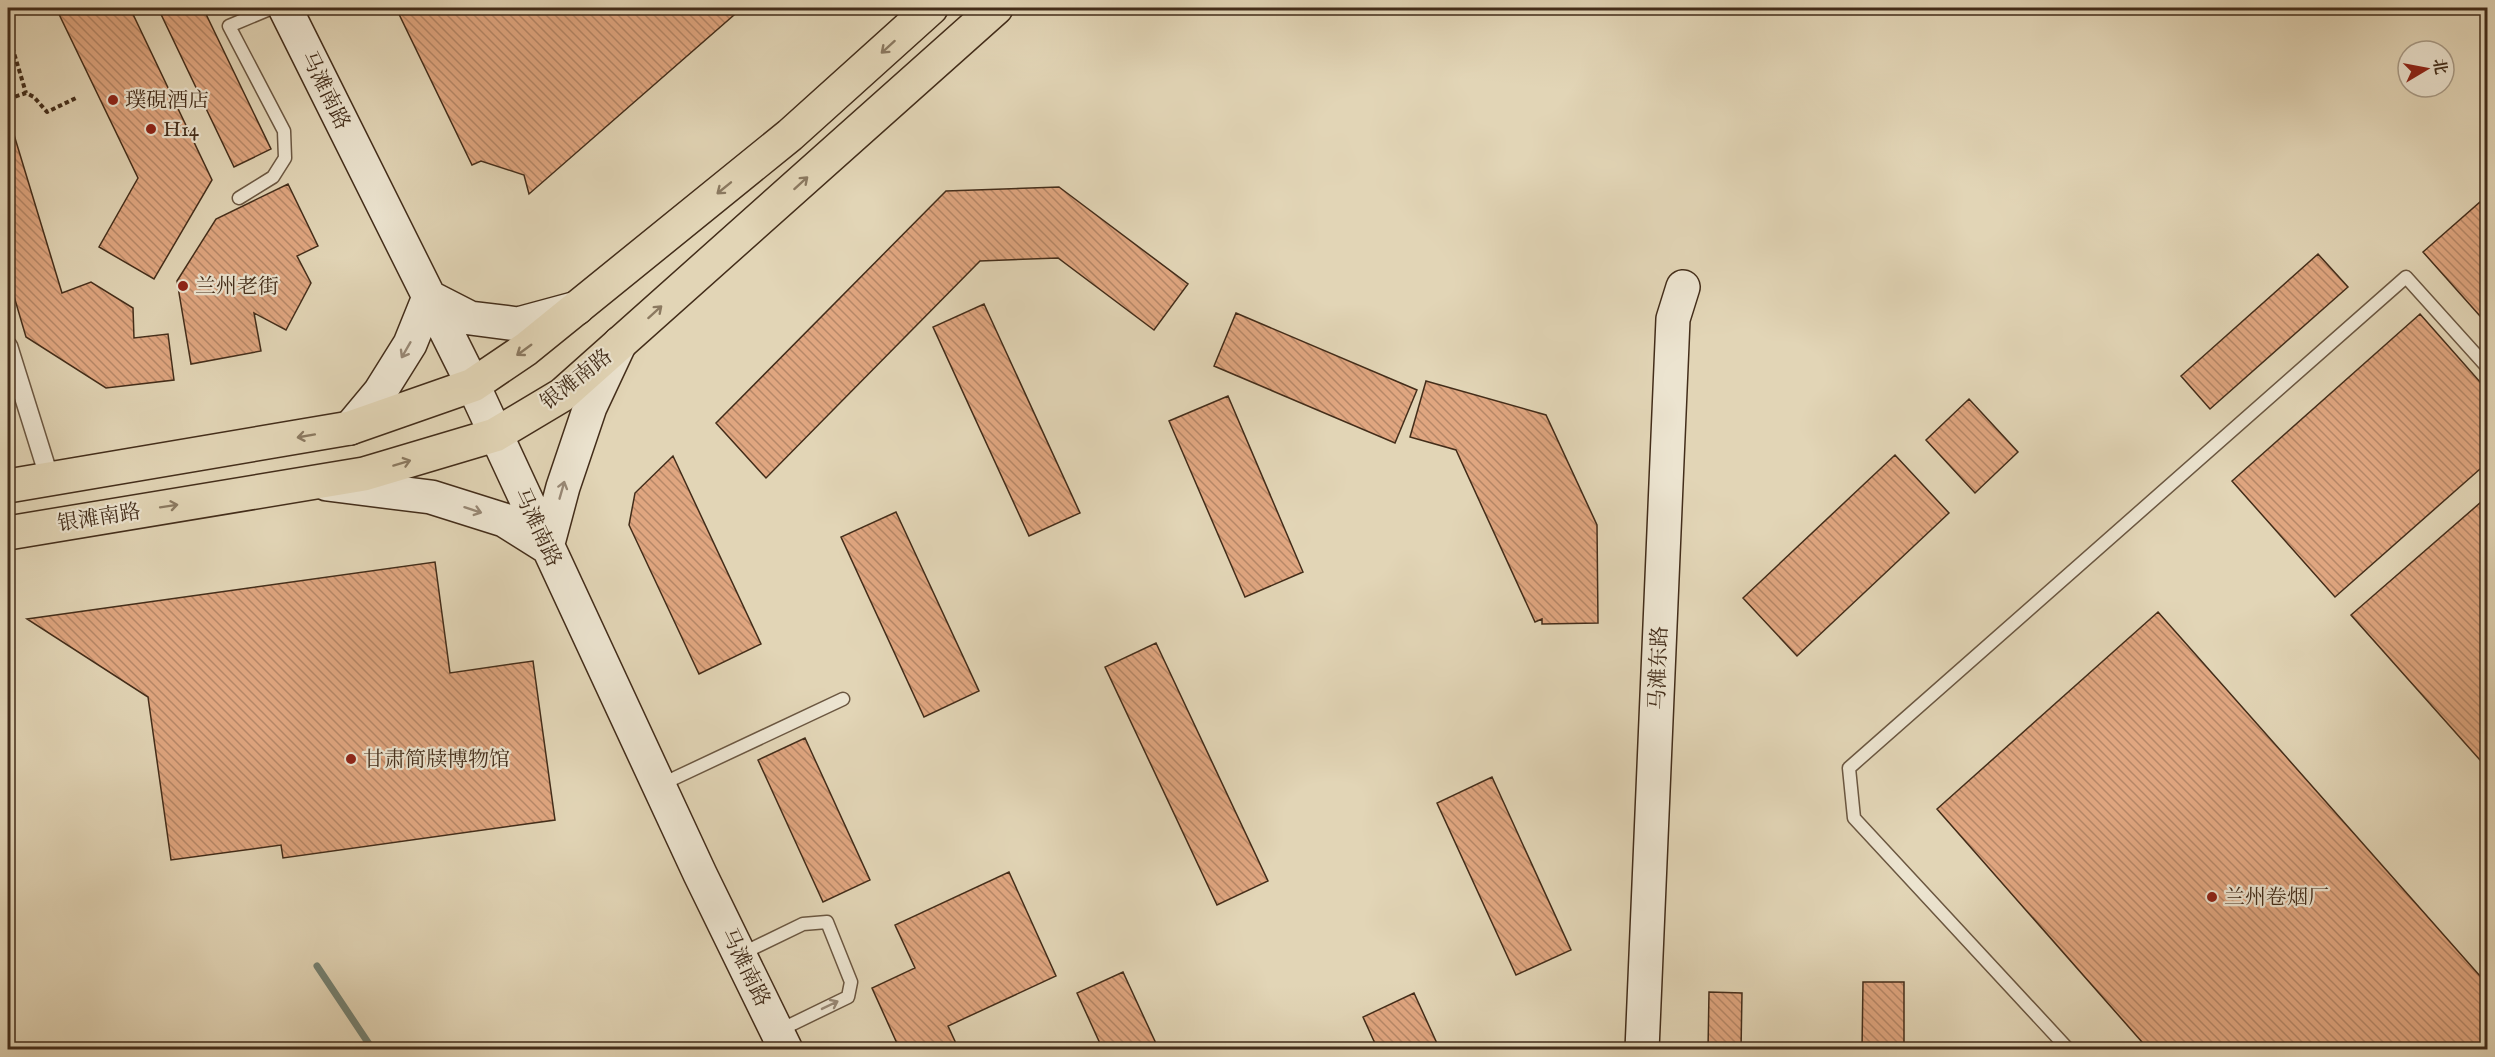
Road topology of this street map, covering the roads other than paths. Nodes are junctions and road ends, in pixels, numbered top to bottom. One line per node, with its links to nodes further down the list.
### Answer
1 (272, 8): 5 (lane)
2 (285, 8): 7 (main road, 马滩南路)
3 (931, 8): 8 (main road, one-way to 8)
4 (996, 8): 9 (main road, 银滩南路, one-way to 4)
5 (239, 198)
6 (1683, 287): 24 (main road, 马滩东路)
7 (429, 297): 8 (main road); 12 (main road, 马滩南路); 13 (main road, one-way to 13)
8 (577, 308): 12 (main road, one-way to 12)
9 (620, 343): 14 (main road, 银滩南路); 19 (main road, one-way to 9)
10 (8, 346): 15 (street)
11 (2487, 368): 25 (lane)
12 (473, 385): 13 (main road); 14 (main road, 马滩南路)
13 (350, 429): 15 (main road, one-way to 15)
14 (495, 435): 16 (main road, 银滩南路, one-way to 14); 19 (main road, 马滩南路)
15 (50, 480): 17 (main road)
16 (313, 482): 18 (main road, 银滩南路, one-way to 16); 19 (main road, one-way to 19)
17 (8, 486)
18 (8, 533)
19 (547, 547): 21 (main road, 马滩南路)
20 (843, 699): 21 (lane)
21 (658, 785): 22 (main road, 马滩南路)
22 (740, 955): 23 (main road, 马滩南路); 23 (lane, one-way to 22)
23 (782, 1040)
24 (1642, 1050)
25 (2069, 1050)

